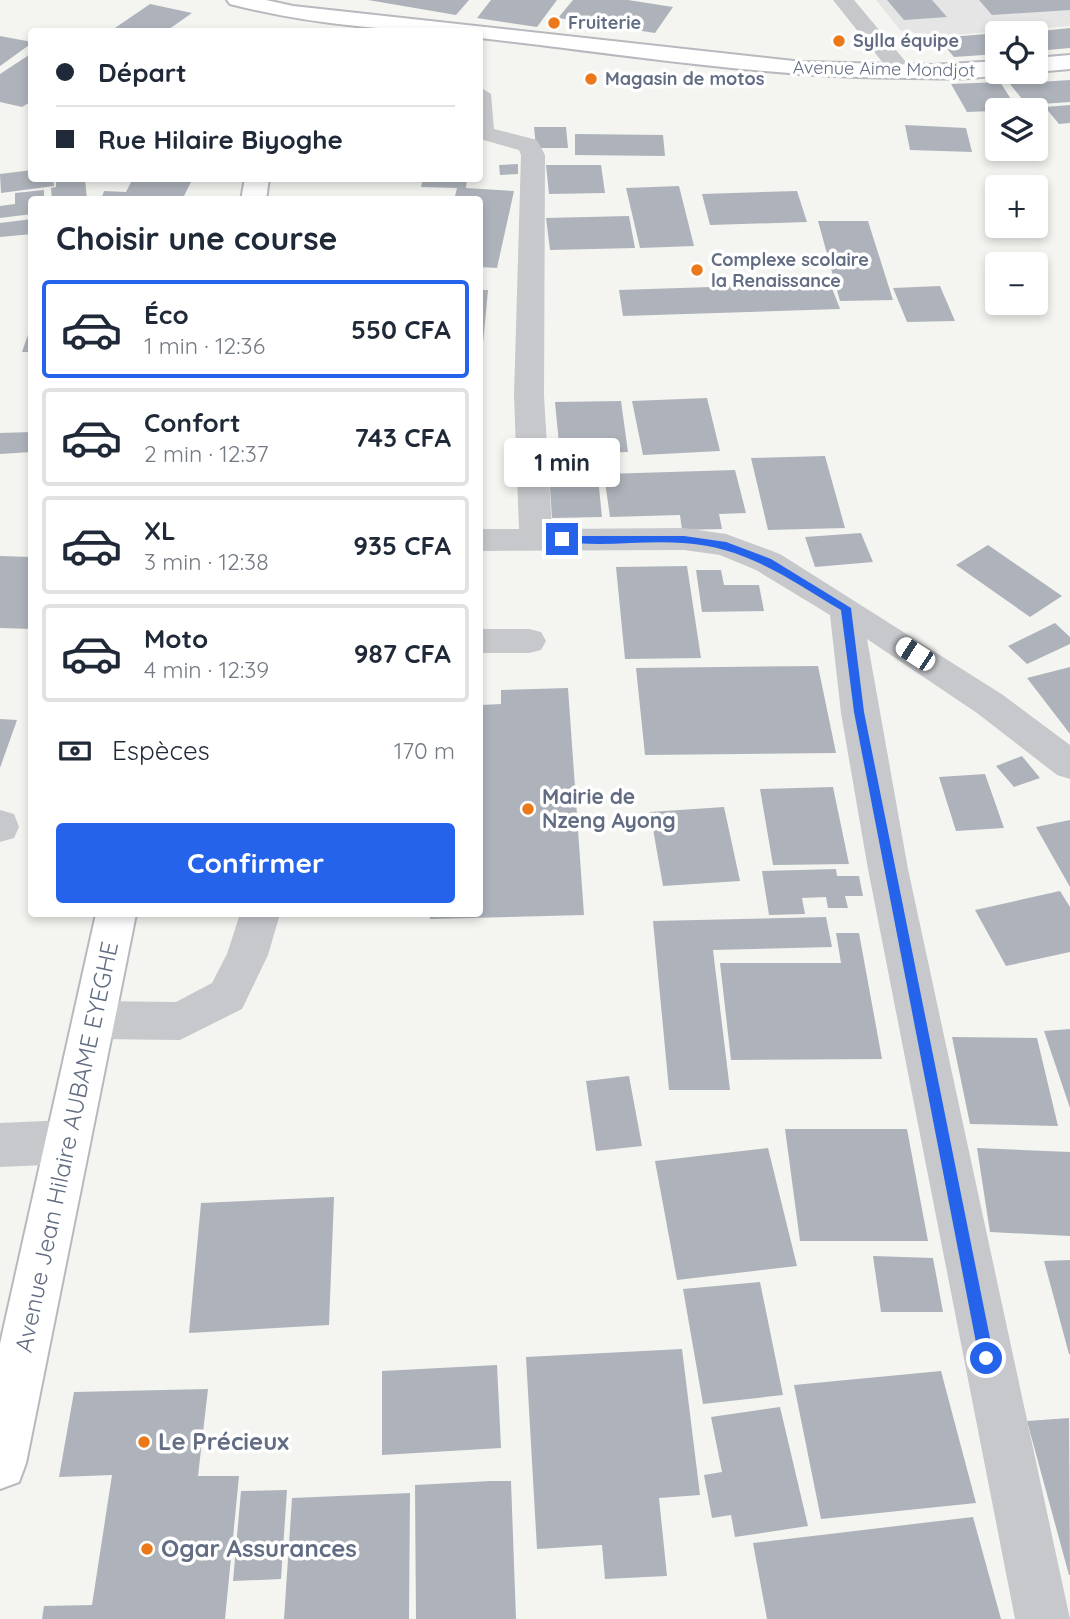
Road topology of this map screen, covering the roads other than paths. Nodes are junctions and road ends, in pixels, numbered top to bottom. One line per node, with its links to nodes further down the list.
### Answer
1 (237, 0): 3 (main road, Avenue Aime Mondjot)
2 (843, 0): 9 (street)
3 (288, 11): 4 (main road, Avenue Aime Mondjot)
4 (422, 28)
5 (483, 32): 9 (main road, Avenue Aime Mondjot)
6 (1070, 62): 7 (main road)
7 (1048, 64)
8 (985, 69): 9 (main road, Avenue Aime Mondjot)
9 (903, 73)
10 (483, 133): 12 (street)
11 (483, 540): 12 (street)
12 (536, 540): 13 (street)
13 (846, 608): 16 (street); 23 (street)
14 (529, 641): 15 (street)
15 (483, 642)
16 (1070, 765)
17 (115, 917): 19 (main road, Avenue Jean Hilaire AUBAME EYEGHE)
18 (259, 917): 19 (street)
19 (94, 1020): 20 (main road, Avenue Jean Hilaire AUBAME EYEGHE)
20 (68, 1142): 21 (street); 22 (main road, Avenue Jean Hilaire AUBAME EYEGHE)
21 (0, 1145)
22 (0, 1463)
23 (1043, 1619)

